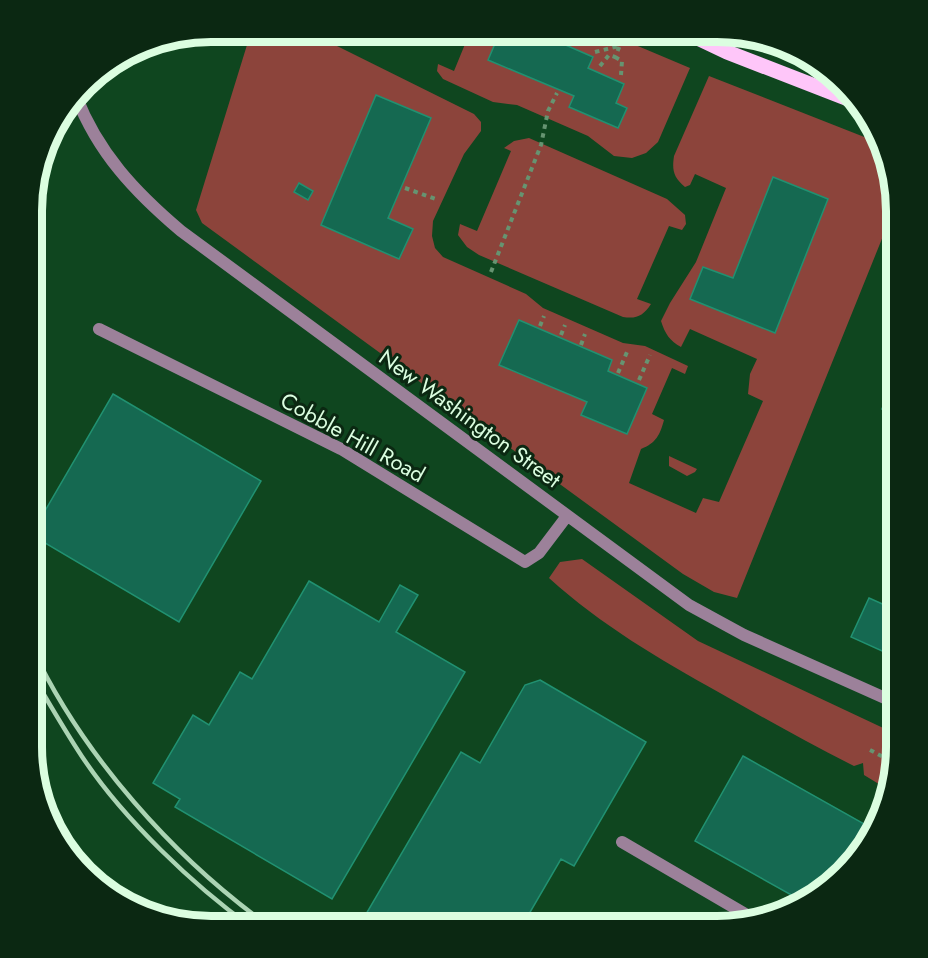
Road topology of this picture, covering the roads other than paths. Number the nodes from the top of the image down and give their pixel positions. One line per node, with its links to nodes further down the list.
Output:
1 (707, 42): 2 (main road)
2 (840, 96)
3 (80, 105): 5 (street, New Washington Street)
4 (99, 329): 5 (street, Cobble Hill Road)
5 (567, 516): 6 (street, New Washington Street)
6 (886, 698)
7 (622, 842): 8 (street)
8 (745, 914)

